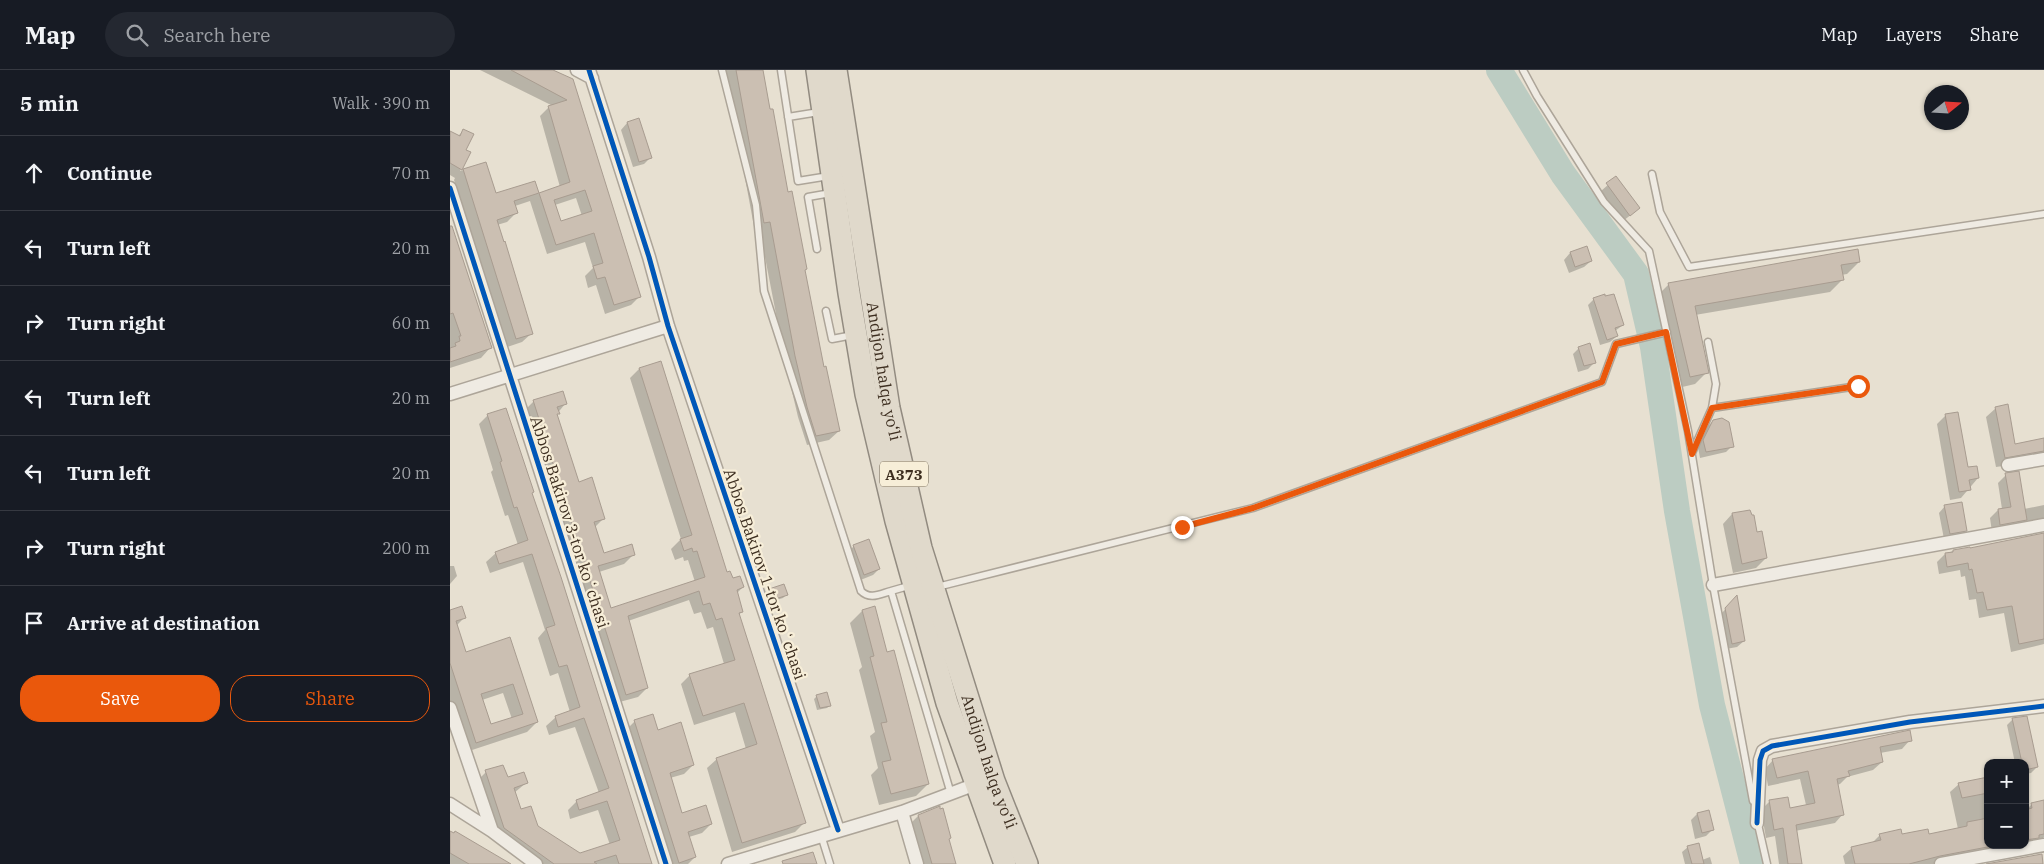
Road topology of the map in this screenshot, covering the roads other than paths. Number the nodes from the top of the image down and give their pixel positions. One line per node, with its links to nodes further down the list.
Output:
1 (577, 70): 7 (street)
2 (722, 70): 30 (lane)
3 (781, 70): 9 (lane)
4 (817, 70): 8 (highway, Andijon halqa yo‘li / A373)
5 (1523, 70): 17 (lane)
6 (840, 73): 29 (highway, Andijon halqa yo‘li / A373)
7 (591, 74): 16 (street, Abbos Bakirov 1-tor koʻchasi)
8 (823, 112): 9 (lane); 11 (highway, Andijon halqa yo‘li / A373)
9 (788, 117): 11 (lane)
10 (1652, 174): 13 (lane)
11 (834, 184): 14 (lane); 18 (highway, Andijon halqa yo‘li / A373)
12 (450, 188): 20 (street, Abbos Bakirov 3-tor koʻchasi)
13 (2044, 214)
14 (817, 249)
15 (826, 311): 18 (lane)
16 (668, 326): 20 (street); 38 (street, Abbos Bakirov 1-tor koʻchasi)
17 (1664, 332): 24 (lane); 29 (lane)
18 (856, 334): 29 (highway, Andijon halqa yo‘li / A373)
19 (1708, 342): 23 (lane)
20 (510, 376): 22 (street); 43 (street, Abbos Bakirov 3-tor koʻchasi)
21 (1858, 386): 23 (lane)
22 (450, 394)
23 (1712, 408): 24 (lane)
24 (1692, 454): 28 (lane)
25 (2044, 459): 26 (street)
26 (2008, 465)
27 (2044, 525): 28 (street)
28 (1713, 585): 37 (lane)
29 (923, 586): 30 (lane); 33 (highway, Andijon halqa yo‘li / A373); 48 (highway, Andijon halqa yo‘li / A373)
30 (891, 591): 34 (lane)
31 (2044, 706): 37 (street)
32 (450, 708): 39 (street)
33 (976, 784): 34 (street); 47 (highway, Andijon halqa yo‘li / A373)
34 (951, 794): 36 (street)
35 (450, 804): 39 (street)
36 (902, 812): 38 (street); 46 (street)
37 (1758, 823): 49 (lane)
38 (838, 830): 40 (street)
39 (492, 831): 42 (street)
40 (821, 835): 44 (street); 45 (lane)
41 (2044, 845): 50 (street)
42 (536, 864)
43 (666, 864)
44 (728, 864)
45 (830, 864)
46 (918, 864)
47 (1005, 864)
48 (1027, 864)
49 (1767, 864)
50 (1941, 864)

